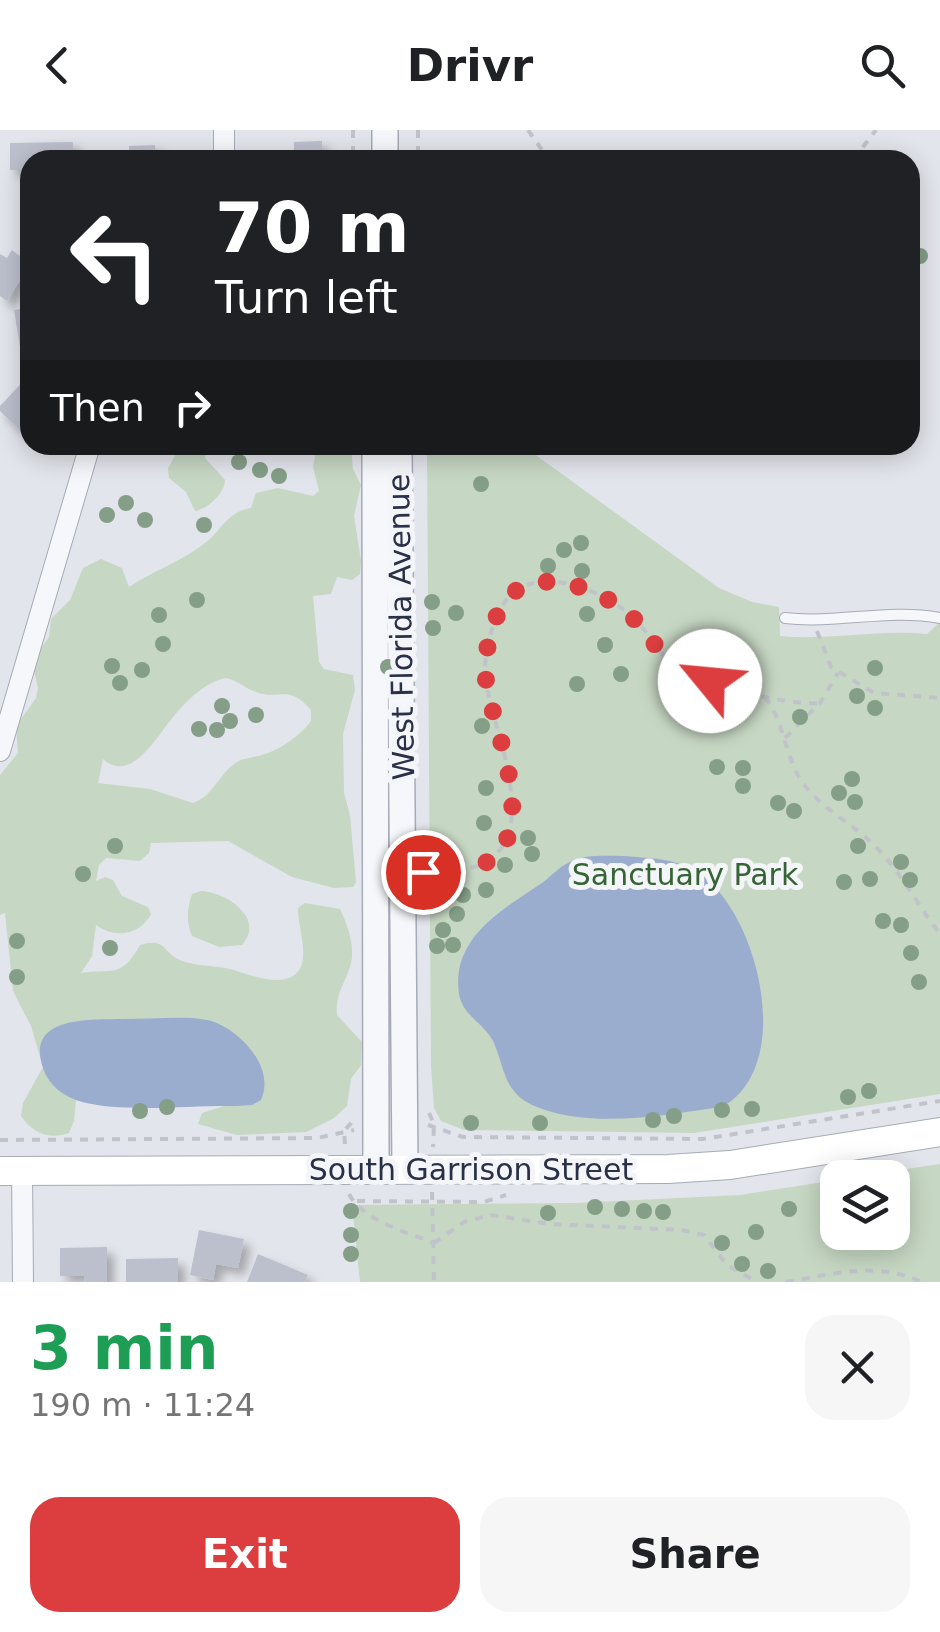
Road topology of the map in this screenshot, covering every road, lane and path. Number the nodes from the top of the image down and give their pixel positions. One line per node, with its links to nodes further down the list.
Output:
1 (876, 130): 2 (path)
2 (861, 150)
3 (87, 455): 14 (street)
4 (375, 455): 22 (street, West Florida Avenue)
5 (398, 455): 23 (street, West Florida Avenue)
6 (785, 618): 8 (lane)
7 (940, 618): 8 (lane)
8 (816, 620): 9 (path)
9 (838, 673): 11 (path); 12 (path)
10 (765, 697): 12 (path); 13 (path); 15 (path)
11 (940, 698)
12 (820, 703): 13 (path)
13 (785, 738): 16 (path)
14 (0, 751)
15 (423, 872)
16 (940, 934)
17 (940, 1101): 18 (path)
18 (434, 1124)
19 (344, 1130): 21 (path)
20 (940, 1132): 23 (main road, South Garrison Street)
21 (0, 1140)
22 (376, 1169): 23 (main road, South Garrison Street); 24 (main road, South Garrison Street)
23 (406, 1169)
24 (11, 1171): 29 (street)
25 (432, 1190): 27 (path)
26 (512, 1193): 27 (path)
27 (432, 1202): 28 (path); 28 (path)
28 (434, 1243): 30 (path); 31 (path)
29 (23, 1282)
30 (434, 1282)
31 (756, 1282)
32 (786, 1282): 33 (path)
33 (922, 1282)

